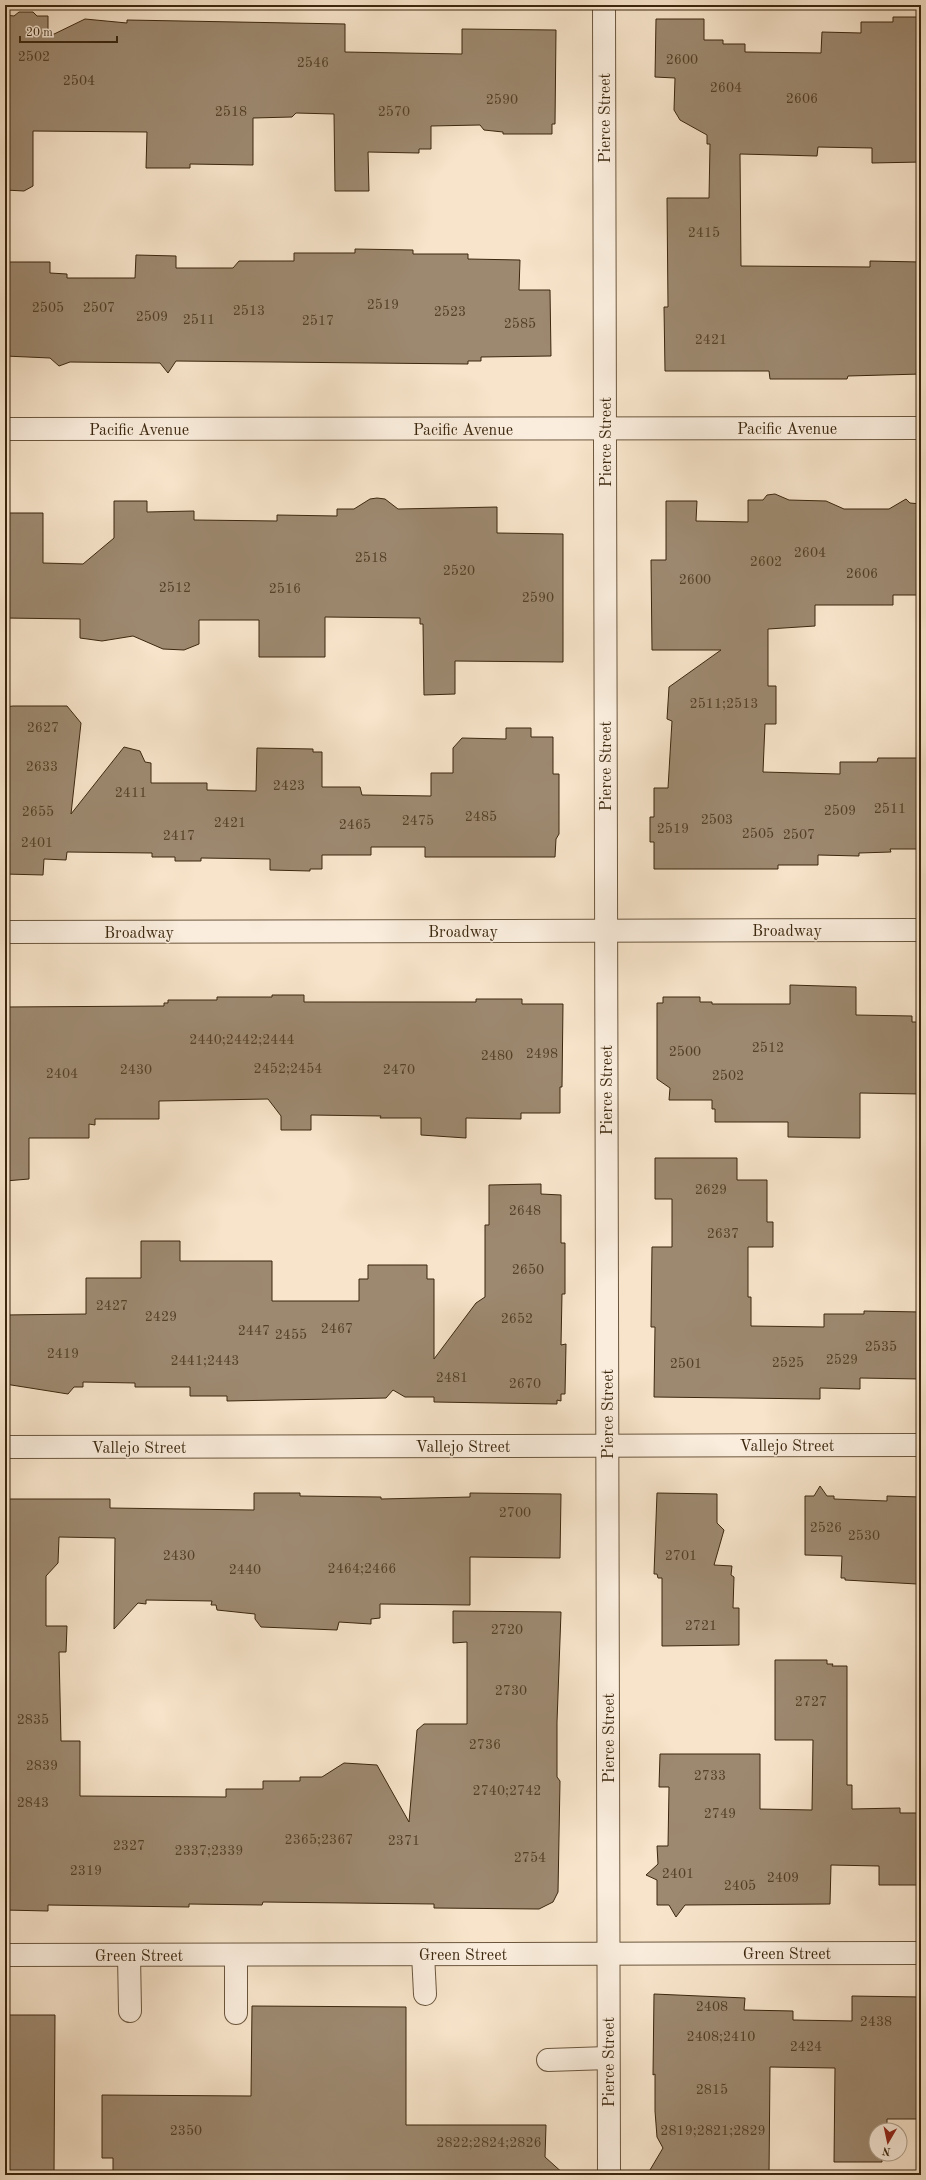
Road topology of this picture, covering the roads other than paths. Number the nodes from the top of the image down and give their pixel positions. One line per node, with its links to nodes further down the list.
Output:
1 (604, 5): 2 (street, Pierce Street)
2 (605, 428): 3 (street, Pacific Avenue); 4 (street, Pacific Avenue); 6 (street, Pierce Street)
3 (921, 428)
4 (5, 429)
5 (921, 930): 6 (street, Broadway)
6 (606, 931): 7 (street, Broadway); 9 (street, Pierce Street)
7 (5, 932)
8 (921, 1445): 9 (street, Vallejo Street)
9 (607, 1446): 10 (street, Vallejo Street); 11 (street, Pierce Street)
10 (5, 1447)
11 (608, 1953): 12 (street, Green Street); 13 (street, Green Street); 20 (street, Pierce Street)
12 (921, 1953)
13 (423, 1954): 16 (street, Green Street); 17 (street)
14 (5, 1955): 15 (street, Green Street)
15 (129, 1955): 16 (street, Green Street); 18 (street)
16 (236, 1955): 19 (street)
17 (425, 1994)
18 (130, 2011)
19 (236, 2013)
20 (608, 2058): 21 (street); 22 (street, Pierce Street)
21 (548, 2060)
22 (609, 2175)

